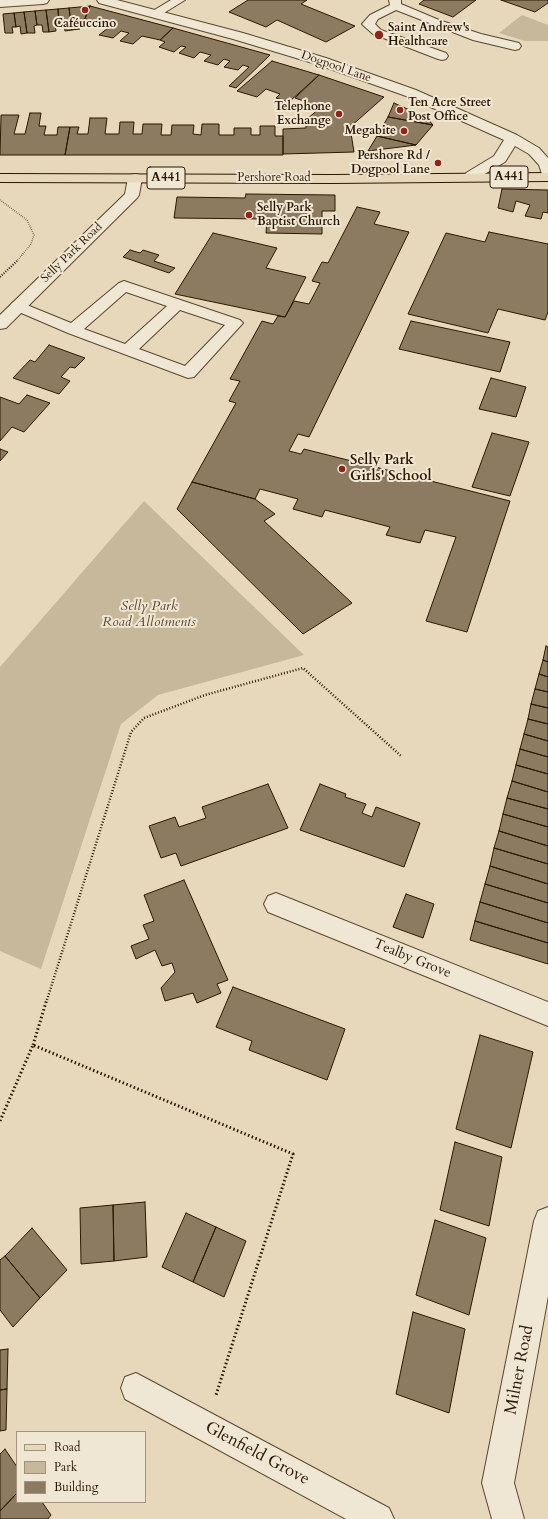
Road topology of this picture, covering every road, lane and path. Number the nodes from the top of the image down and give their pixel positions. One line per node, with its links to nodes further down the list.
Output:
1 (43, 0): 4 (street)
2 (103, 0): 6 (street, Dogpool Lane)
3 (180, 0): 6 (lane)
4 (0, 3)
5 (395, 3): 7 (lane); 8 (lane)
6 (155, 14): 9 (street, Dogpool Lane)
7 (515, 46)
8 (442, 56)
9 (512, 138): 10 (street); 11 (street, Dogpool Lane)
10 (471, 176): 11 (main road, Pershore Road / A441); 13 (main road, Pershore Road / A441)
11 (548, 176)
12 (0, 178): 13 (main road, Pershore Road / A441)
13 (135, 178): 17 (street, Selly Park Road)
14 (0, 200): 15 (path)
15 (0, 277)
16 (178, 304): 19 (lane); 20 (lane); 20 (lane)
17 (17, 306): 18 (street, Selly Park Road); 19 (lane)
18 (0, 324)
19 (73, 330): 20 (lane)
20 (127, 351)
21 (402, 756): 24 (path)
22 (276, 904): 23 (street, Tealby Grove)
23 (548, 1014)
24 (33, 1045): 25 (path); 28 (path)
25 (0, 1121)
26 (548, 1221): 30 (street, Milner Road)
27 (136, 1388): 28 (street, Glenfield Grove)
28 (206, 1426): 29 (street, Glenfield Grove)
29 (378, 1519)
30 (508, 1519)

